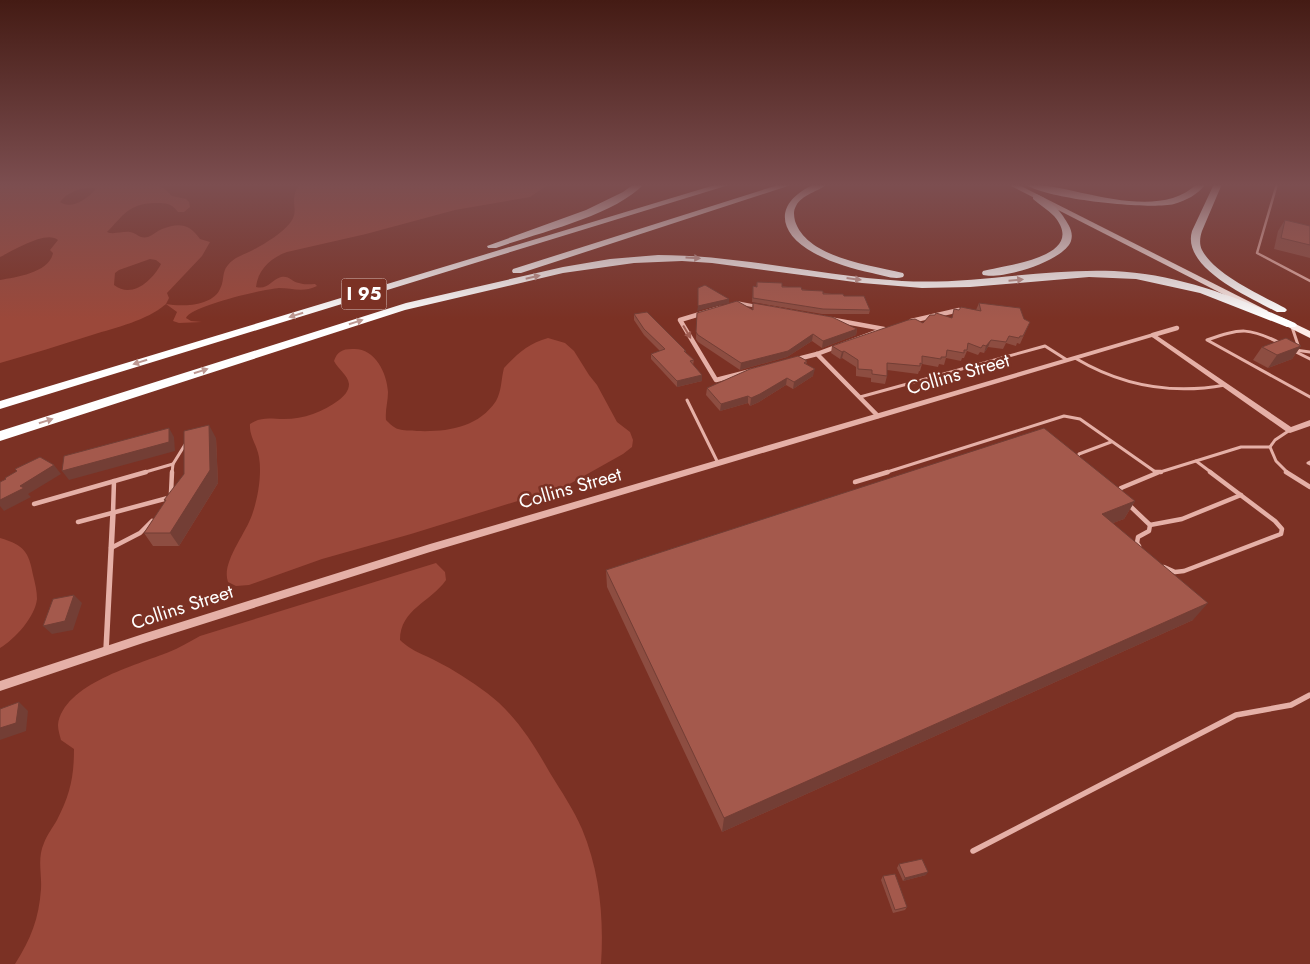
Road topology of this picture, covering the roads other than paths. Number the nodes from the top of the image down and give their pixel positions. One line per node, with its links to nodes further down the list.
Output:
1 (538, 229): 11 (highway)
2 (579, 229): 11 (highway, I 95)
3 (649, 229): 12 (highway, I 95)
4 (795, 229): 5 (highway)
5 (1065, 229)
6 (1100, 229): 16 (main road)
7 (1116, 229): 14 (main road)
8 (1199, 229): 14 (highway)
9 (1264, 229): 10 (lane)
10 (1310, 281)
11 (328, 305): 33 (highway, I 95, one-way to 33)
12 (400, 308): 16 (highway, one-way to 16); 37 (highway, I 95, one-way to 12)
13 (963, 309): 15 (street)
14 (1281, 310): 17 (main road)
15 (909, 322)
16 (1291, 325): 22 (main road); 24 (lane)
17 (1310, 325)
18 (893, 326): 20 (street)
19 (1178, 328): 21 (street, Collins Street)
20 (884, 329): 26 (street); 26 (street, one-way to 26)
21 (1153, 335): 27 (street, Collins Street); 29 (street)
22 (1310, 335)
23 (1285, 346): 30 (lane)
24 (1293, 350): 25 (lane); 28 (lane)
25 (1310, 352)
26 (817, 354): 31 (street)
27 (1071, 359): 29 (lane); 31 (lane); 34 (street, Collins Street)
28 (1310, 359)
29 (1225, 384): 36 (street)
30 (1309, 395)
31 (860, 397): 34 (street)
32 (687, 400): 42 (lane)
33 (0, 405)
34 (878, 416): 42 (street, Collins Street)
35 (1310, 423): 36 (street)
36 (1290, 430): 40 (lane)
37 (0, 436)
38 (187, 440): 44 (lane)
39 (1111, 442): 43 (lane); 45 (lane); 47 (lane)
40 (1270, 447): 41 (lane); 49 (lane)
41 (1196, 461): 45 (lane); 51 (lane)
42 (718, 463): 64 (street, Collins Street)
43 (1078, 463)
44 (173, 464): 46 (lane); 52 (lane)
45 (1157, 473): 50 (lane)
46 (114, 481): 55 (lane); 57 (lane)
47 (855, 482)
48 (1110, 487): 50 (lane)
49 (1310, 487)
50 (1118, 493): 53 (lane)
51 (1241, 495): 60 (lane); 63 (lane)
52 (169, 498): 56 (lane); 57 (lane)
53 (1122, 498)
54 (1126, 502): 60 (lane)
55 (34, 504)
56 (164, 504)
57 (113, 513): 59 (lane); 61 (street)
58 (155, 517): 61 (lane)
59 (78, 522)
60 (1150, 525): 62 (lane)
61 (111, 548): 64 (street)
62 (1144, 551)
63 (1161, 565)
64 (106, 650): 65 (street, Collins Street)
65 (0, 686)
66 (1310, 695): 67 (lane)
67 (973, 851)

